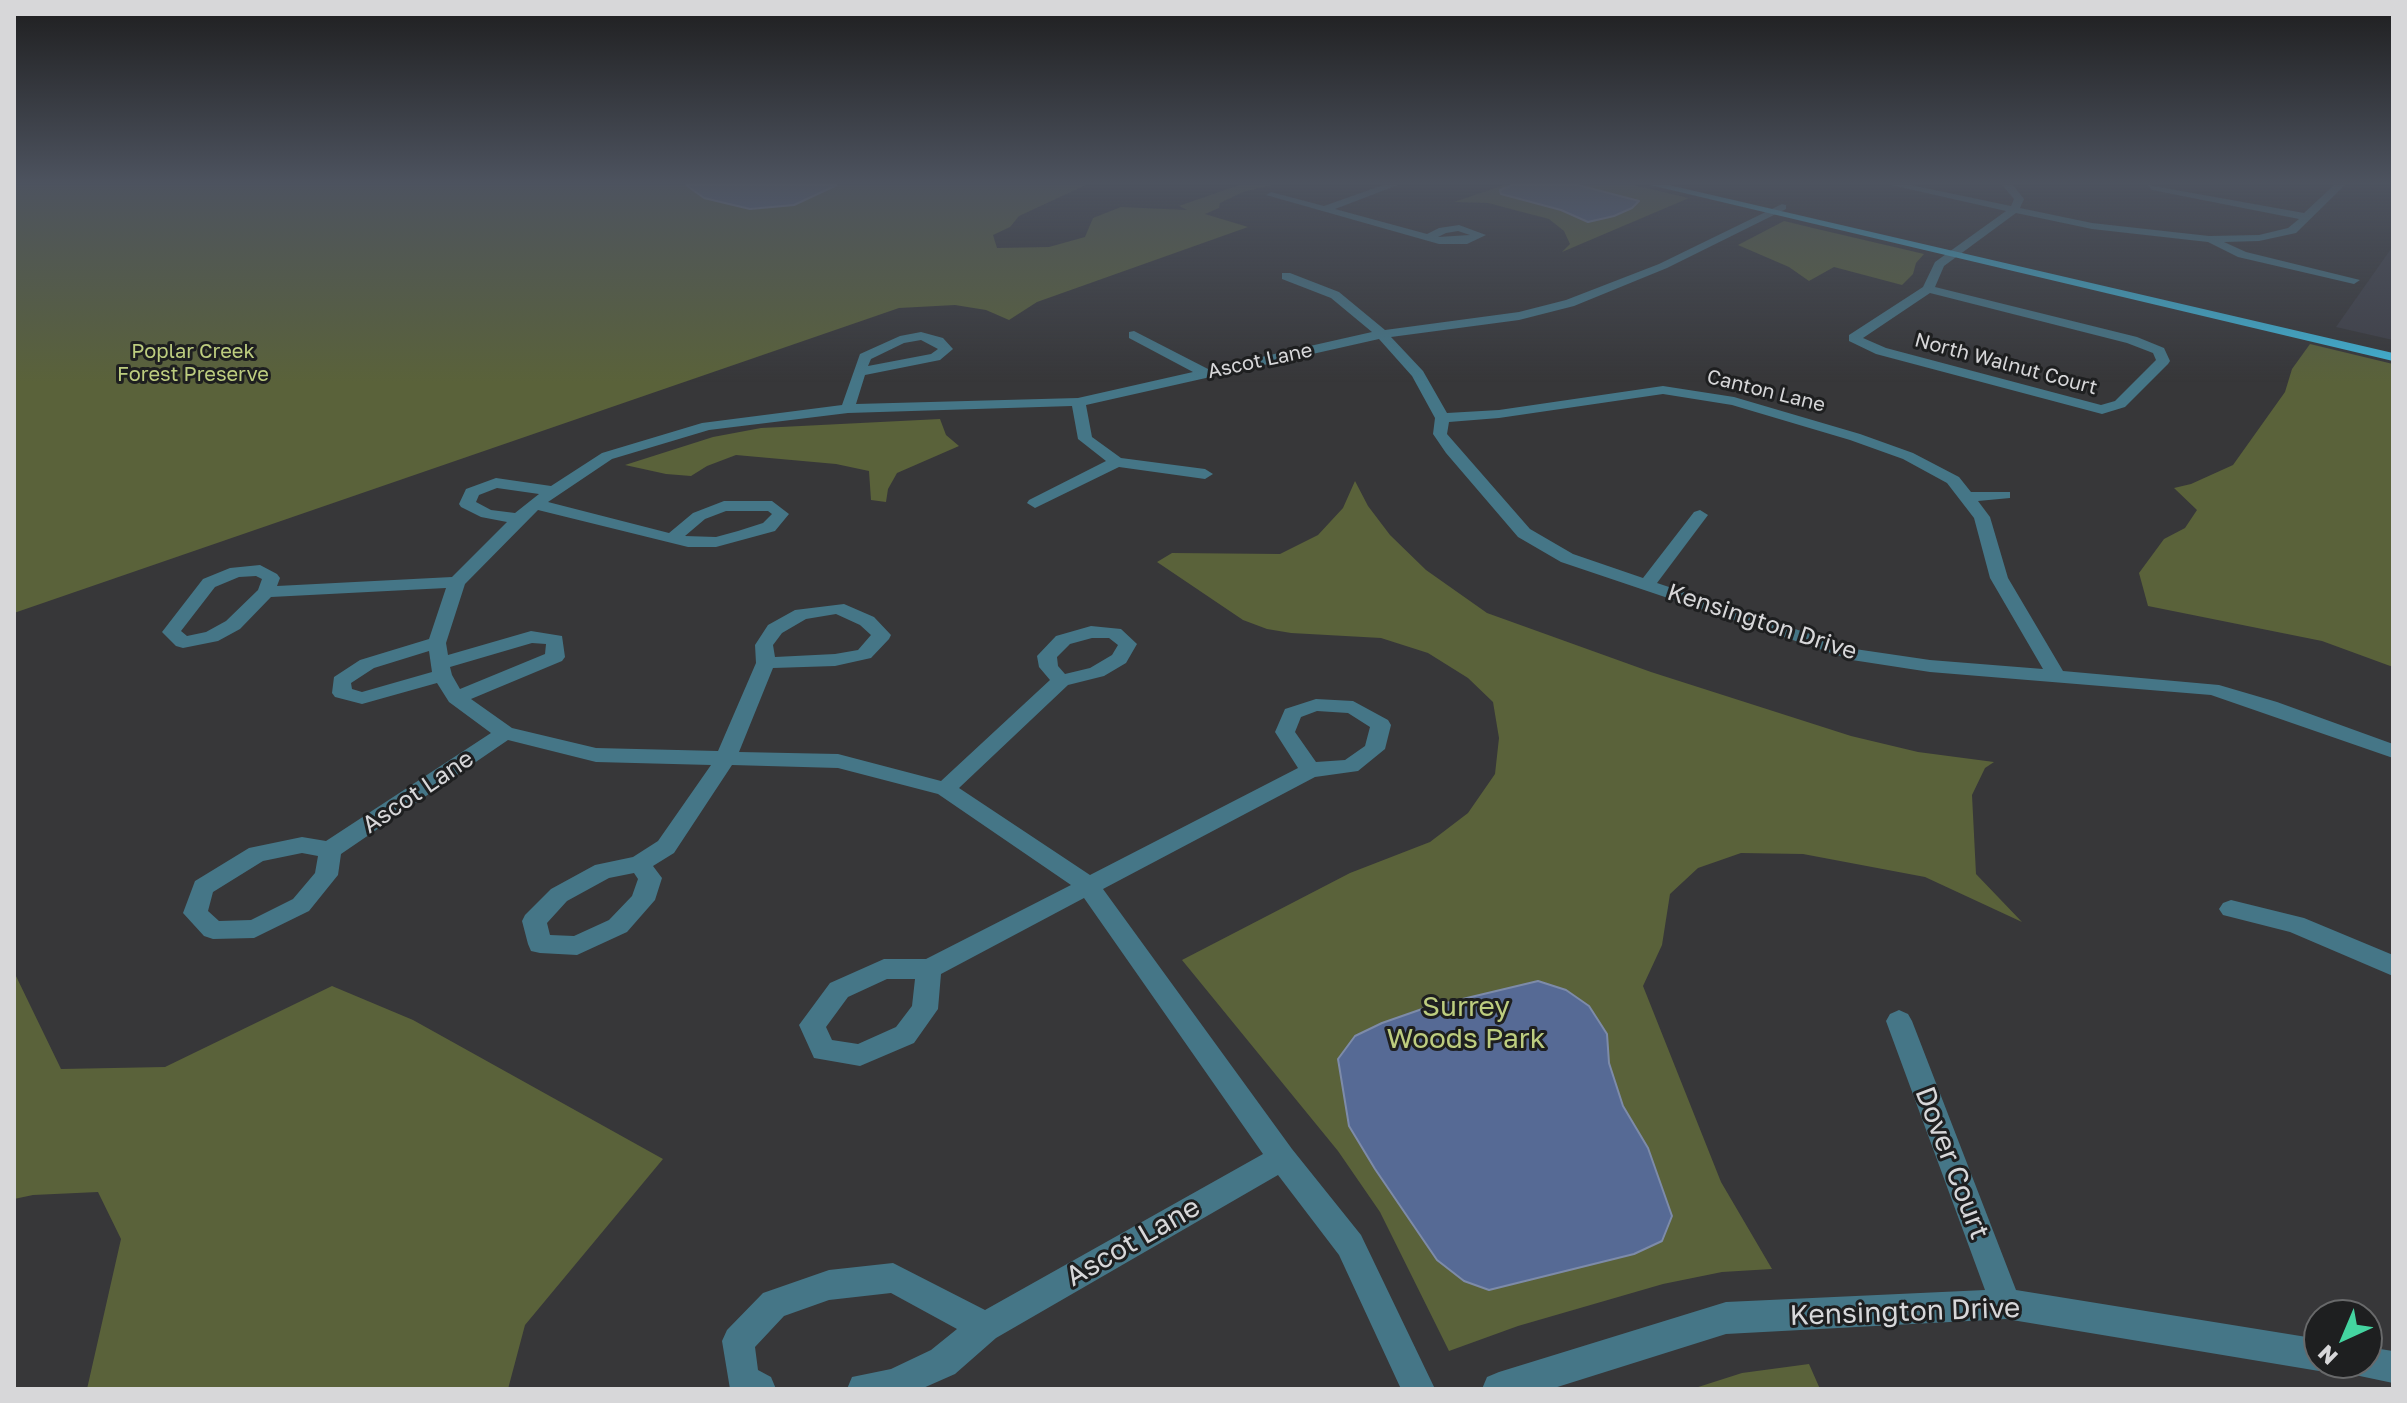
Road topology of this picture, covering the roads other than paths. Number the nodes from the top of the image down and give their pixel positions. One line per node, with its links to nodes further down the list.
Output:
1 (1695, 250): 4 (street, Ascot Lane)
2 (2233, 250): 7 (street)
3 (1956, 251): 8 (street, North Walnut Court); 11 (main road); 12 (main road)
4 (1663, 266): 5 (street); 9 (street, Ascot Lane)
5 (1685, 272)
6 (1286, 276): 9 (street, Kensington Drive)
7 (2354, 280)
8 (1928, 289): 8 (street, North Walnut Court)
9 (1382, 334): 14 (street, Ascot Lane); 17 (street, Kensington Drive)
10 (1134, 335): 14 (street)
11 (2393, 347)
12 (2393, 357)
13 (859, 372): 13 (street); 16 (street)
14 (1205, 373): 15 (street, Ascot Lane)
15 (1078, 402): 16 (street, Ascot Lane); 18 (street)
16 (848, 409): 20 (street, Ascot Lane)
17 (1442, 418): 22 (street, Canton Lane); 29 (street, Kensington Drive)
18 (1117, 462): 19 (street); 23 (street)
19 (1205, 474)
20 (553, 491): 24 (street, Ascot Lane); 26 (street)
21 (2004, 495): 22 (street)
22 (1966, 497): 34 (street, Canton Lane)
23 (1035, 503)
24 (534, 504): 26 (street, Ascot Lane); 27 (street)
25 (1700, 515): 29 (street)
26 (519, 519): 28 (street, Ascot Lane)
27 (672, 539): 27 (street)
28 (457, 582): 30 (street); 31 (street, Ascot Lane)
29 (1647, 584): 34 (street, Kensington Drive)
30 (266, 592): 30 (street)
31 (437, 643): 33 (street, Ascot Lane); 33 (street)
32 (766, 663): 32 (street); 39 (street)
33 (441, 670): 36 (street, Ascot Lane); 36 (street)
34 (2057, 677): 38 (street, Kensington Drive)
35 (1061, 681): 41 (street)
36 (456, 698): 37 (street, Ascot Lane)
37 (505, 733): 39 (street, Ascot Lane); 42 (street, Ascot Lane)
38 (2393, 751)
39 (726, 758): 41 (street, Ascot Lane); 43 (street)
40 (1310, 770): 44 (street)
41 (945, 789): 44 (street, Ascot Lane)
42 (330, 850): 42 (street)
43 (639, 864): 43 (street)
44 (1087, 884): 47 (street); 49 (street, Ascot Lane)
45 (2231, 909): 46 (street)
46 (2393, 966)
47 (929, 969): 47 (street)
48 (1899, 1021): 50 (street, Dover Court)
49 (1282, 1158): 51 (street, Ascot Lane); 55 (street, Ascot Lane)
50 (2006, 1304): 52 (street, Kensington Drive); 56 (street, Kensington Drive)
51 (985, 1327): 53 (street); 54 (street, Ascot Lane)
52 (2303, 1352)
53 (759, 1389)
54 (864, 1389)
55 (1418, 1389)
56 (1499, 1389)

